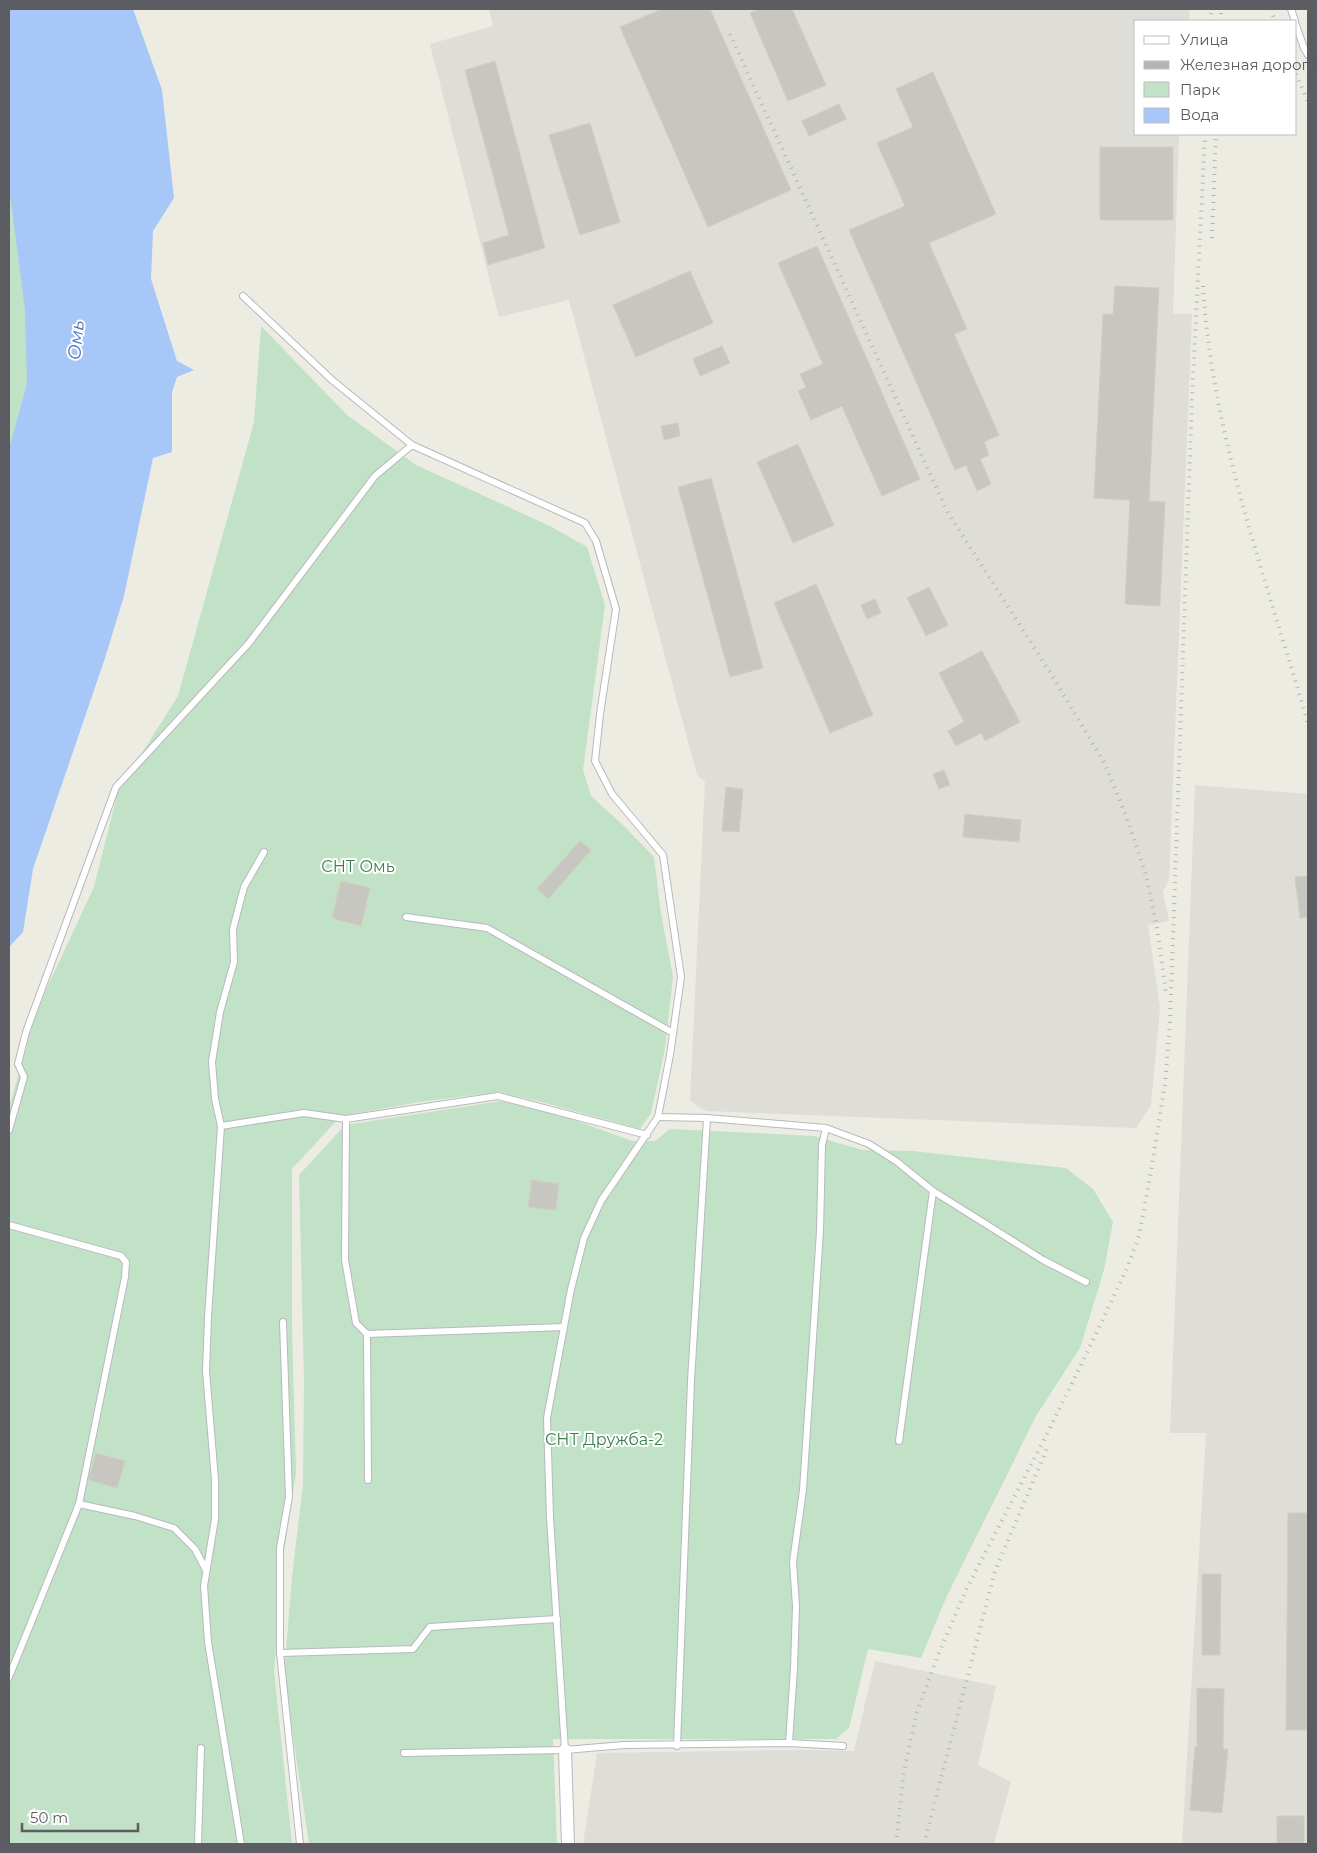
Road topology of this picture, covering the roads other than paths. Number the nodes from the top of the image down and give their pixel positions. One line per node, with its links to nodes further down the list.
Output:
1 (1297, 29): 2 (lane)
2 (1308, 54)
3 (242, 296): 4 (lane)
4 (412, 445): 7 (lane); 13 (lane)
5 (264, 852): 11 (lane)
6 (406, 917): 7 (lane)
7 (673, 1033): 8 (lane)
8 (658, 1117): 9 (lane); 14 (lane)
9 (706, 1118): 12 (lane); 29 (lane)
10 (346, 1119): 11 (lane); 14 (lane); 20 (lane)
11 (221, 1126): 24 (lane)
12 (826, 1128): 15 (lane); 28 (lane)
13 (9, 1130)
14 (647, 1135): 19 (lane)
15 (933, 1191): 17 (lane); 21 (lane)
16 (9, 1225): 23 (lane)
17 (1086, 1282)
18 (283, 1322): 26 (lane)
19 (564, 1328): 20 (lane); 25 (lane)
20 (367, 1334): 22 (lane)
21 (899, 1441)
22 (368, 1480)
23 (79, 1504): 24 (lane); 27 (lane)
24 (206, 1571): 35 (lane)
25 (557, 1619): 26 (lane); 32 (lane)
26 (280, 1653): 36 (lane)
27 (9, 1677)
28 (789, 1743): 29 (lane); 30 (lane)
29 (677, 1746): 32 (lane)
30 (843, 1746)
31 (201, 1748): 34 (lane)
32 (565, 1750): 33 (lane); 37 (street)
33 (404, 1753)
34 (198, 1844)
35 (241, 1844)
36 (300, 1844)
37 (568, 1844)

